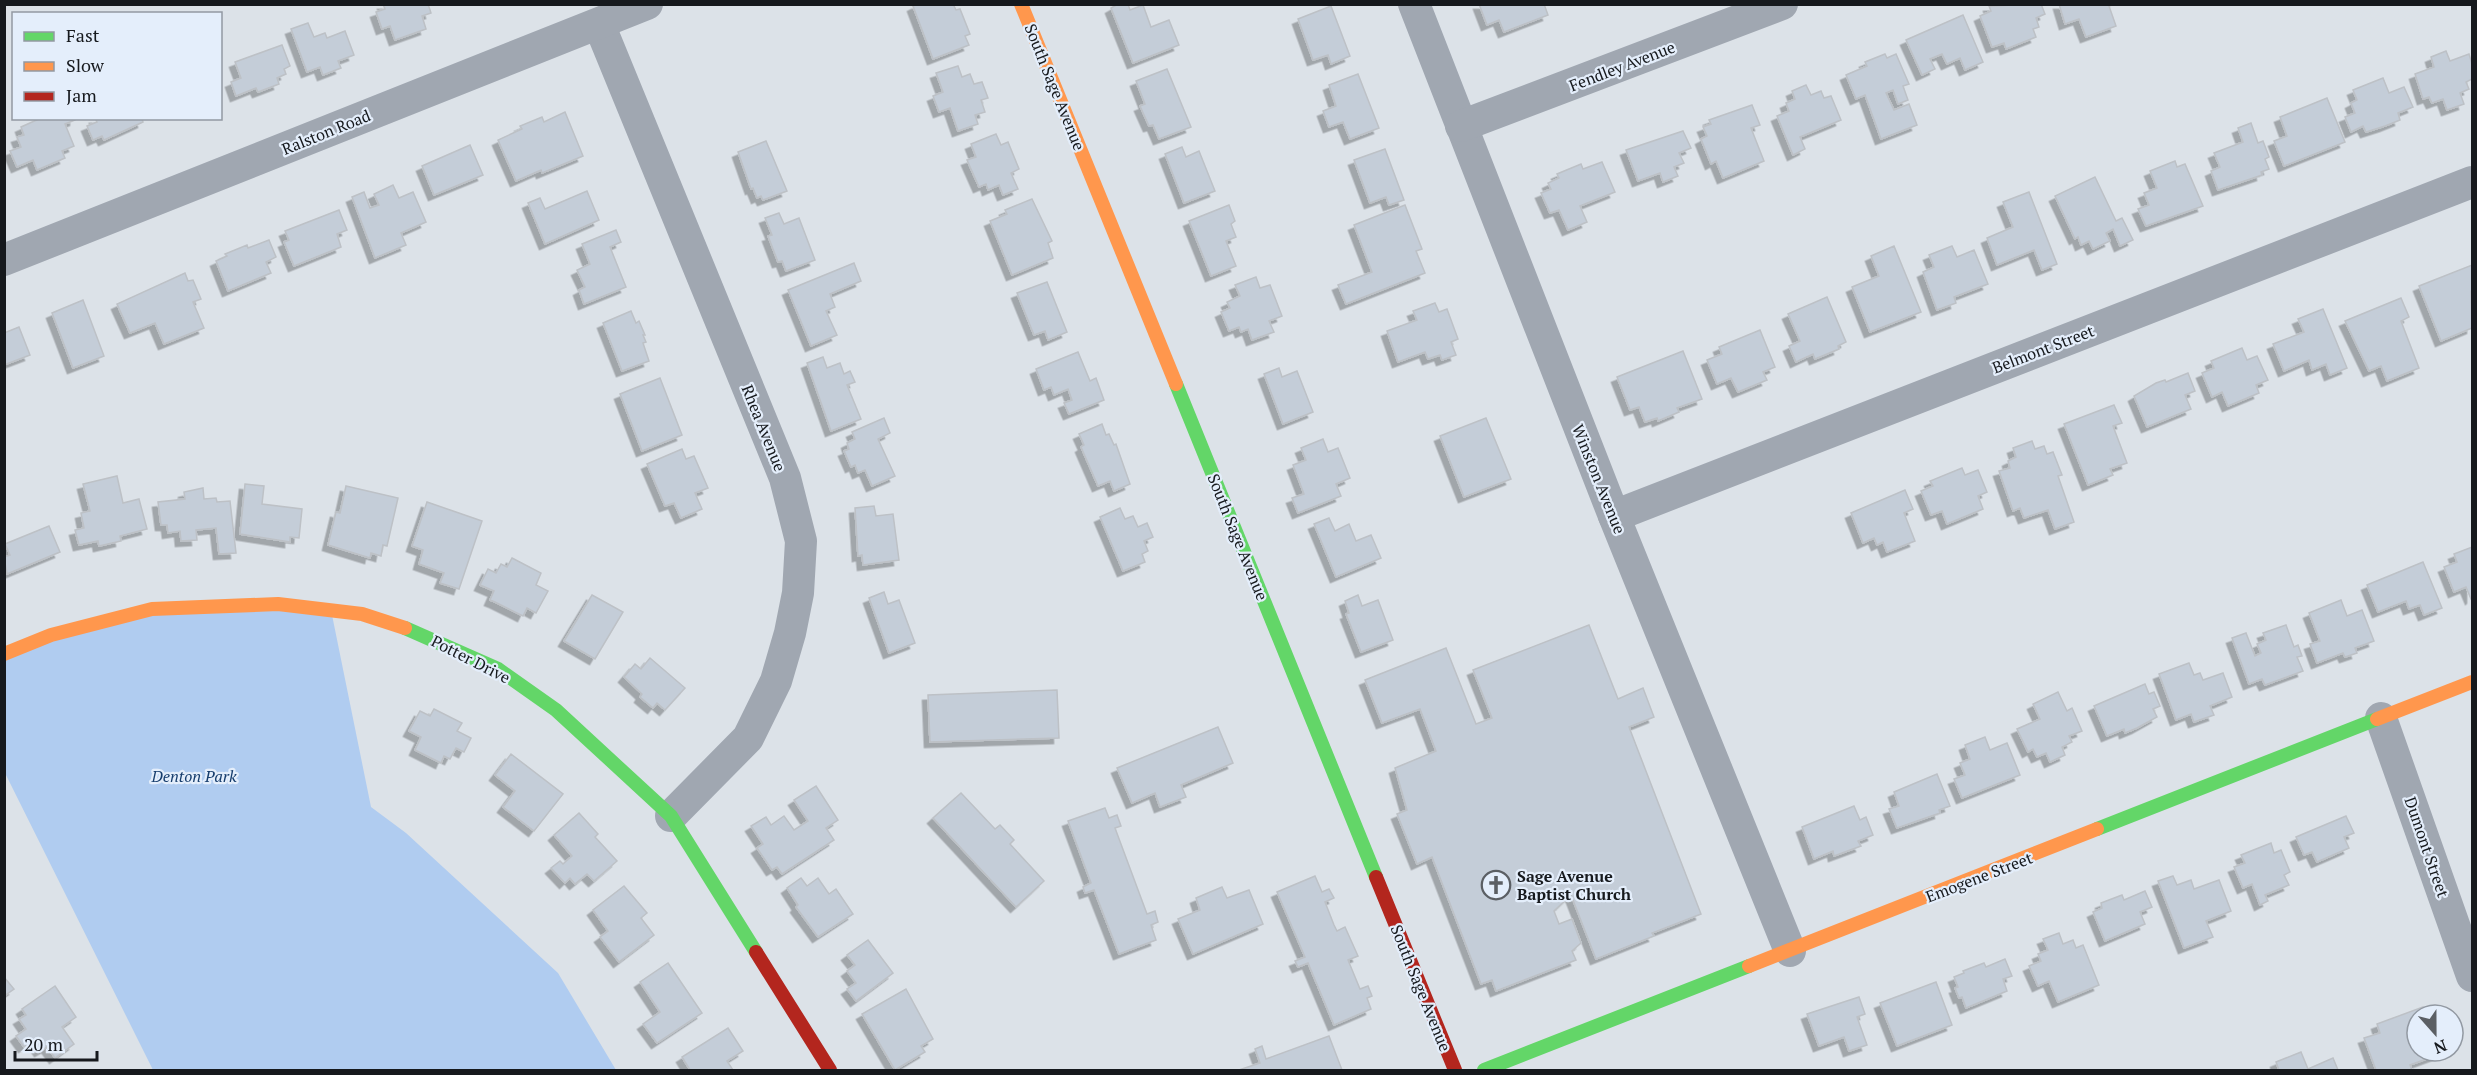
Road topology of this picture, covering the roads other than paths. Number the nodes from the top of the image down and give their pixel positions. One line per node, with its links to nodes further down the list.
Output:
1 (647, 4): 5 (street, Ralston Road)
2 (1021, 4): 17 (street, South Sage Avenue)
3 (1414, 4): 6 (street, Winston Avenue)
4 (1782, 4): 6 (street, Fendley Avenue)
5 (599, 24): 8 (street, Ralston Road); 13 (street, Rhea Avenue)
6 (1461, 126): 9 (street, Winston Avenue)
7 (2472, 182): 9 (street, Belmont Street)
8 (4, 260)
9 (1614, 516): 14 (street, Winston Avenue)
10 (4, 654): 13 (street, Potter Drive)
11 (2472, 682): 12 (street, Emogene Street)
12 (2381, 718): 14 (street, Emogene Street); 15 (street, Dumont Street)
13 (671, 816): 16 (street, Potter Drive)
14 (1790, 951): 18 (street, Emogene Street)
15 (2472, 976)
16 (830, 1071)
17 (1455, 1071)
18 (1484, 1071)

